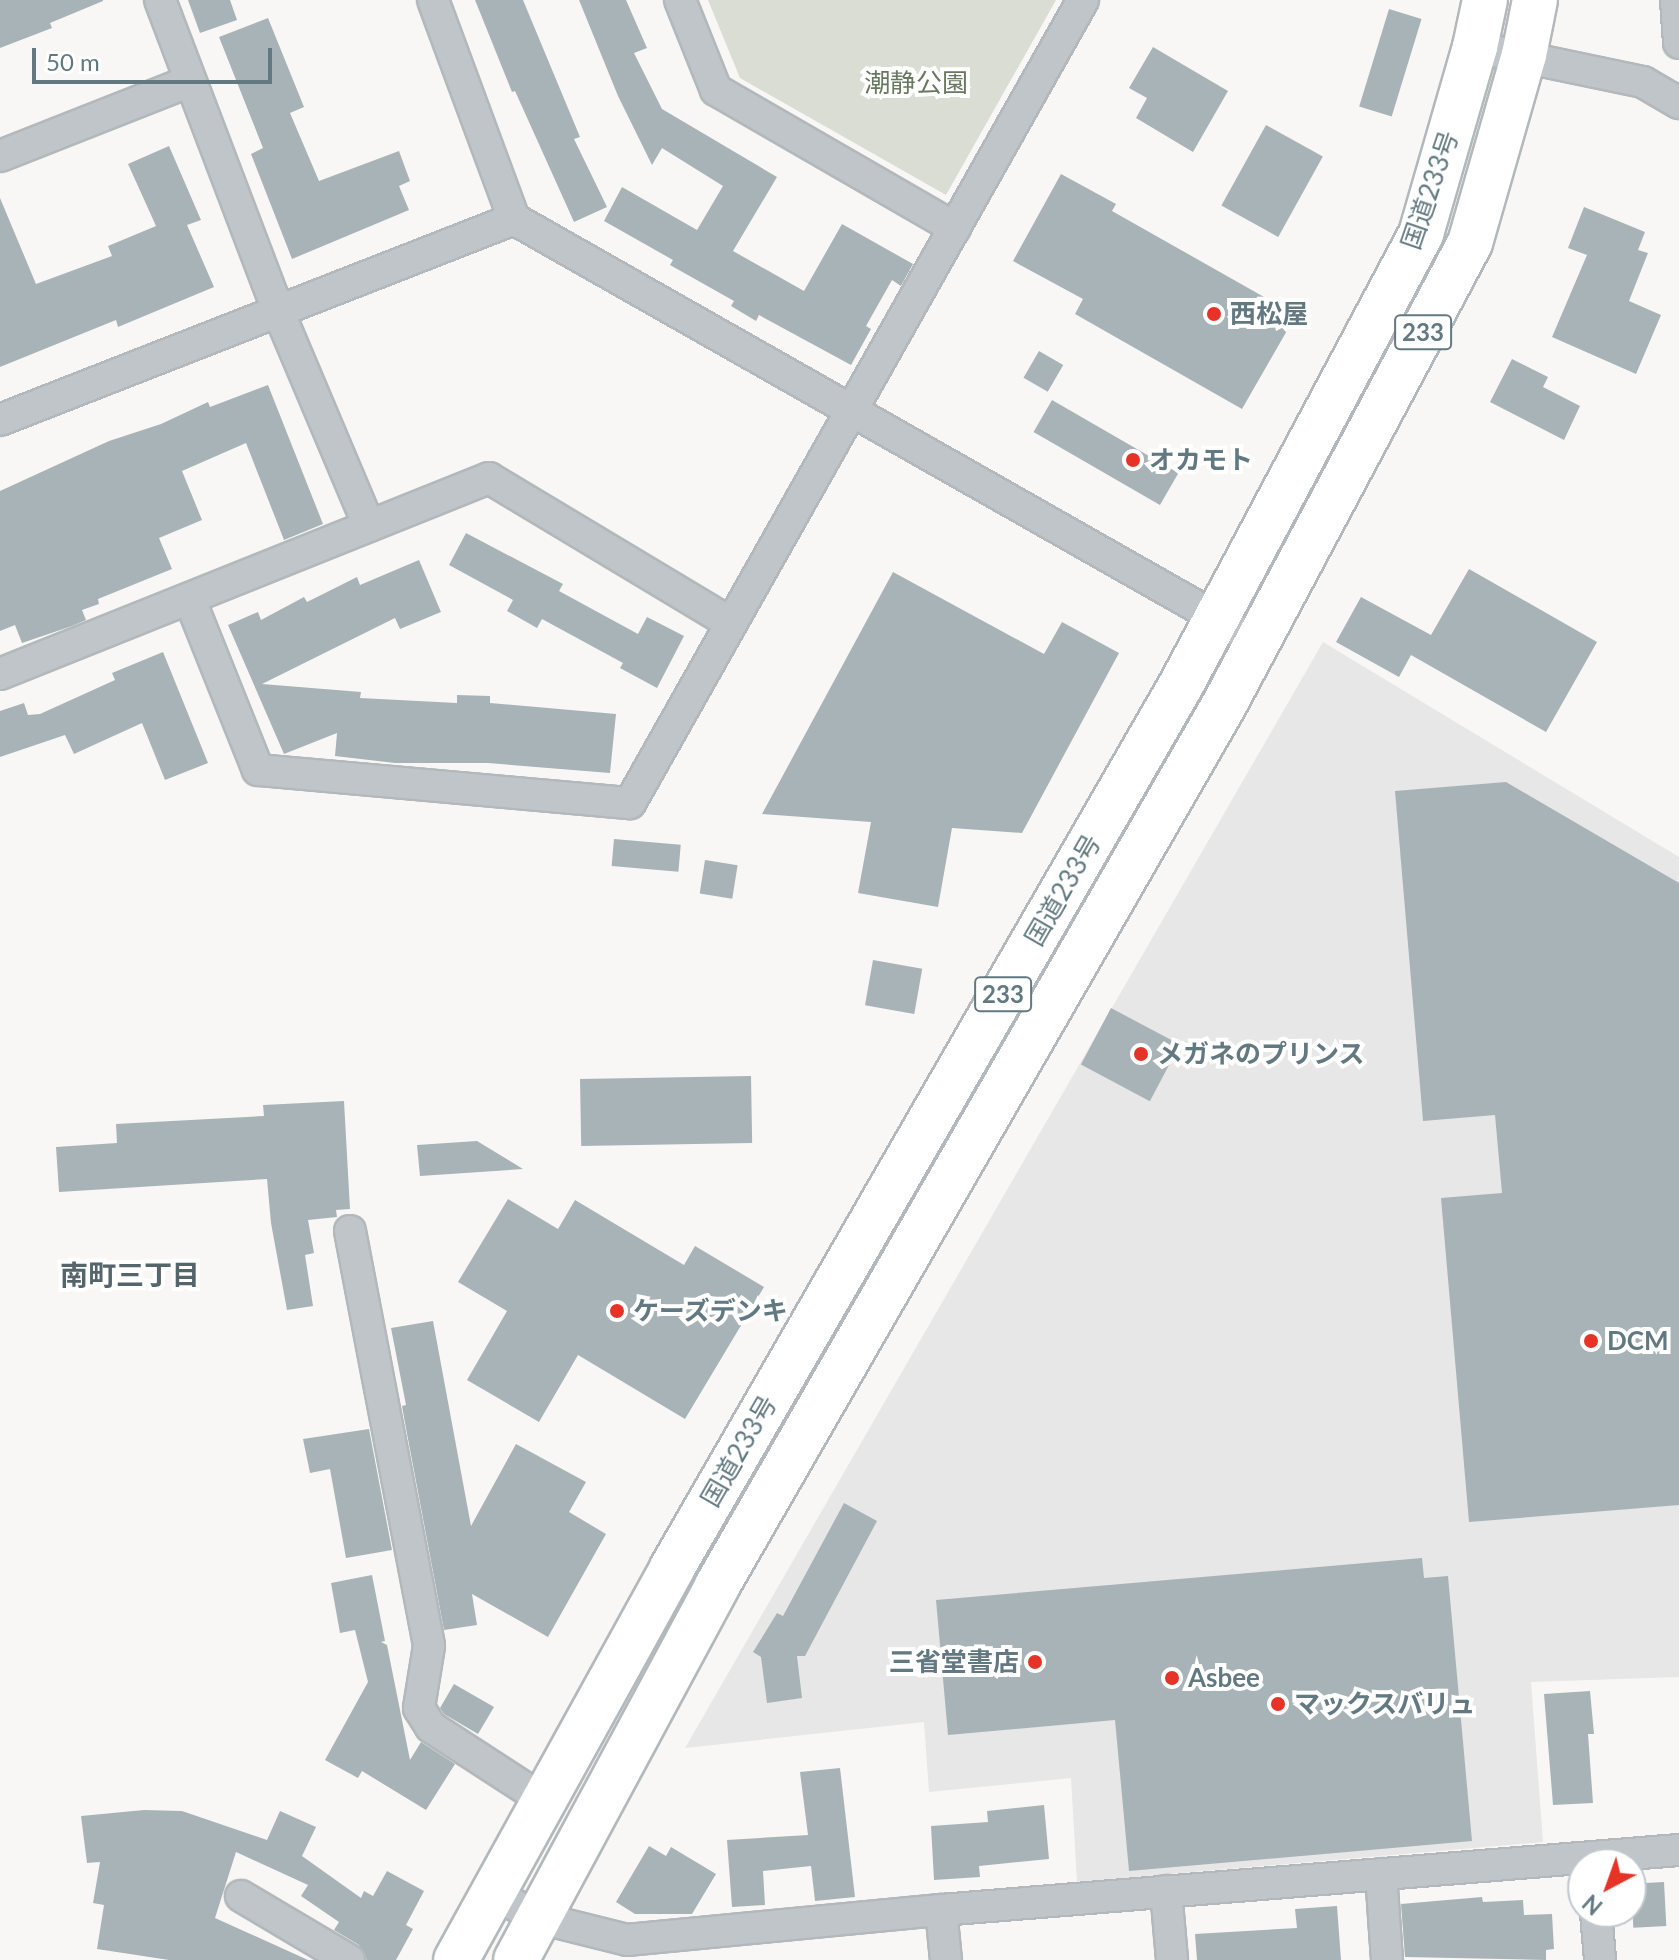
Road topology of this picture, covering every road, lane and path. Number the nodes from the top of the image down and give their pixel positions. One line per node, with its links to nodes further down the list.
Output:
1 (160, 0): 11 (street)
2 (433, 0): 14 (street)
3 (680, 0): 15 (street)
4 (1083, 0): 15 (street)
5 (1485, 0): 9 (highway, 国道233号 / 233)
6 (1535, 0): 10 (highway, 国道233号 / 233)
7 (1676, 0): 8 (street)
8 (1679, 43)
9 (1475, 47): 10 (street); 21 (highway, 国道233号 / 233)
10 (1524, 55): 12 (street); 23 (highway, 国道233号 / 233)
11 (190, 81): 13 (street); 16 (street)
12 (1679, 103)
13 (0, 156)
14 (514, 219): 16 (street); 17 (street)
15 (955, 228): 17 (street)
16 (279, 313): 18 (street); 19 (street)
17 (853, 412): 21 (street); 22 (street)
18 (0, 420)
19 (369, 526): 20 (street); 22 (street)
20 (190, 600): 22 (street); 24 (street)
21 (1217, 618): 23 (street); 26 (highway, 国道233号 / 233)
22 (729, 622)
23 (1257, 644): 35 (highway, 国道233号 / 233)
24 (0, 674)
25 (350, 1231): 26 (street)
26 (545, 1801): 32 (highway, 国道233号 / 233)
27 (1679, 1850): 28 (street)
28 (1647, 1853)
29 (1567, 1861): 30 (street)
30 (1381, 1874): 31 (street); 42 (street)
31 (1166, 1891): 34 (street); 41 (street)
32 (494, 1894): 35 (street); 38 (highway, 国道233号 / 233)
33 (241, 1896): 37 (street)
34 (941, 1910): 35 (street); 40 (street)
35 (539, 1918): 39 (highway, 国道233号 / 233)
36 (1597, 1928): 43 (street)
37 (349, 1960)
38 (456, 1960)
39 (516, 1960)
40 (946, 1960)
41 (1172, 1960)
42 (1387, 1960)
43 (1600, 1960)

